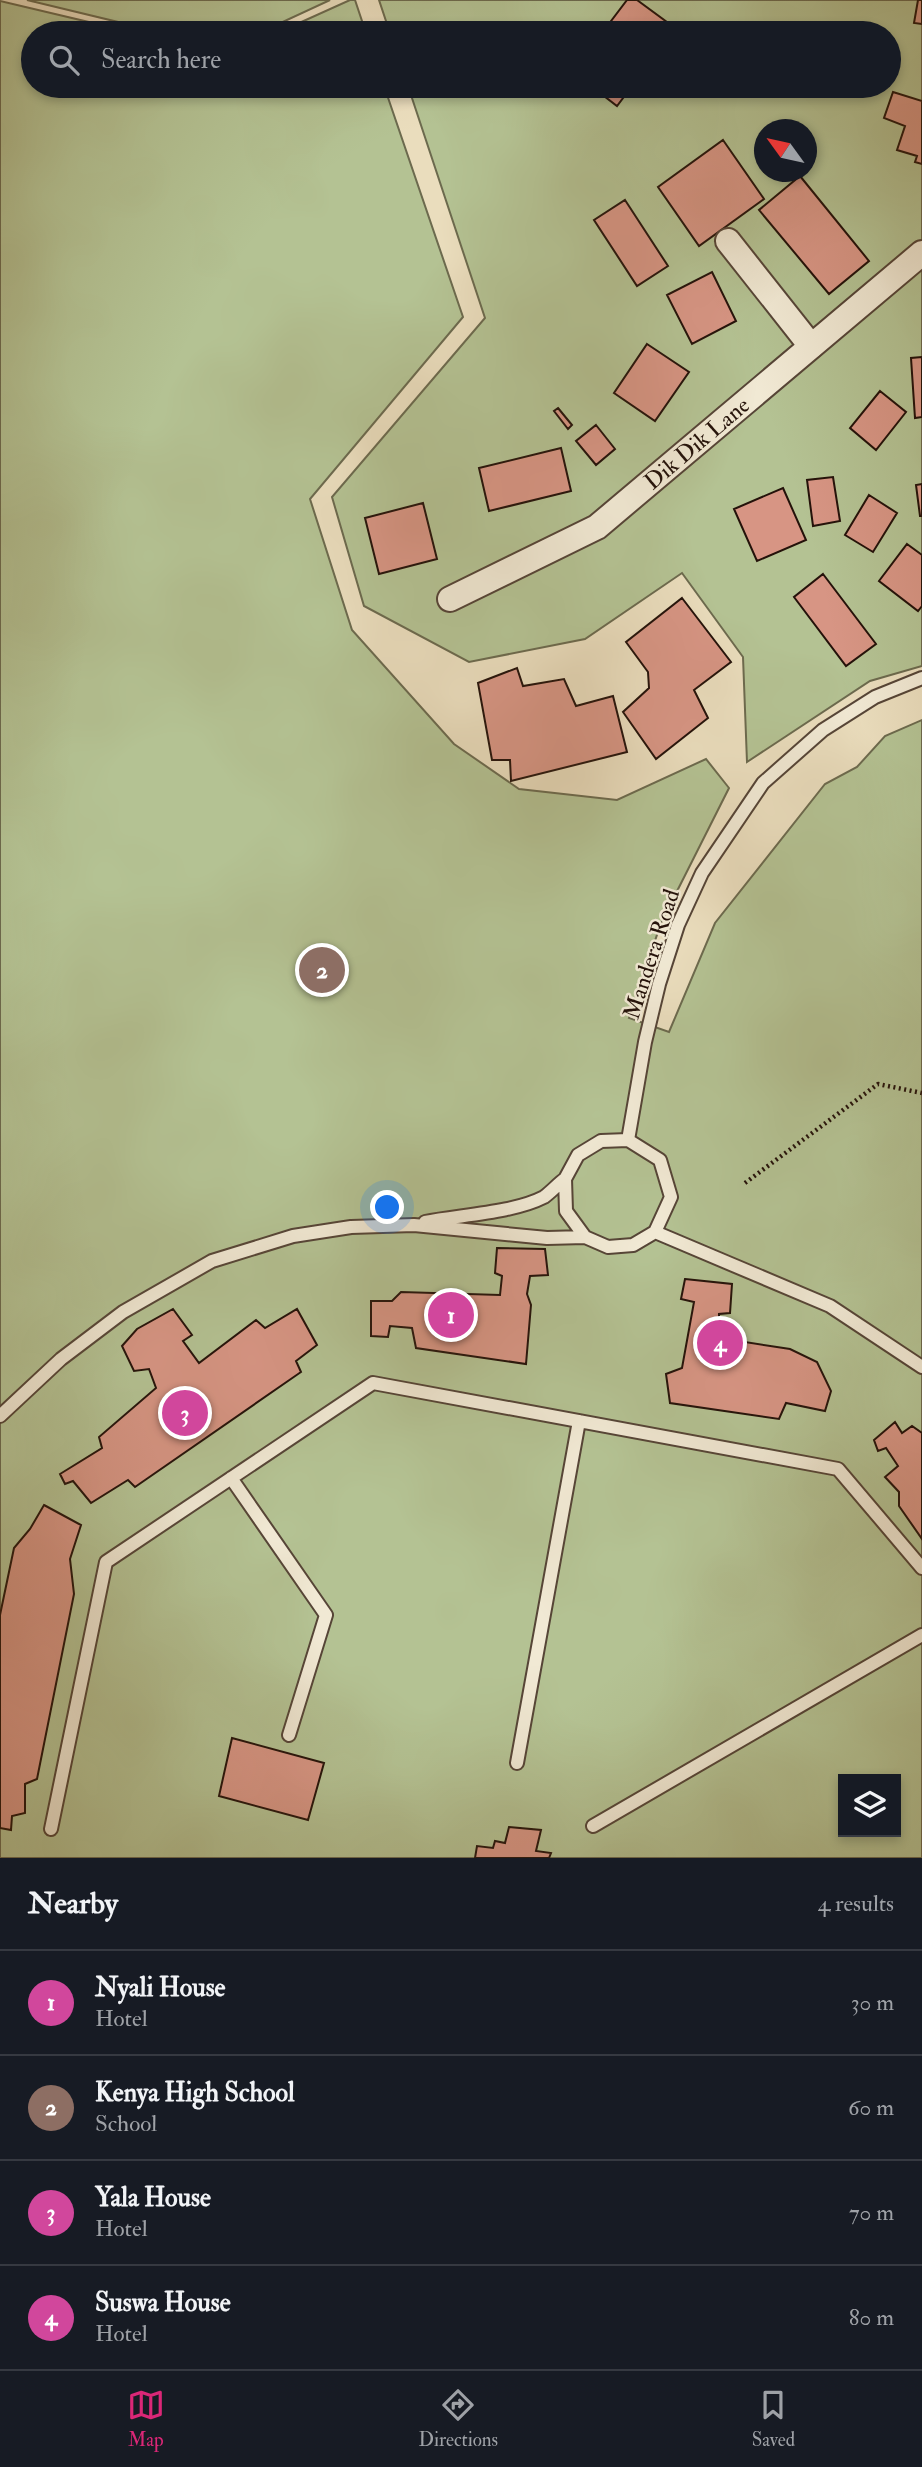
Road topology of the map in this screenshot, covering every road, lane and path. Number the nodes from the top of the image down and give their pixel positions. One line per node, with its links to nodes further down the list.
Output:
1 (728, 241): 3 (street)
2 (922, 253): 3 (street, Dik Dik Lane)
3 (811, 346): 4 (street, Dik Dik Lane)
4 (450, 599)
5 (922, 678): 7 (lane, Mandera Road)
6 (922, 1093): 9 (path)
7 (628, 1140): 8 (lane); 11 (lane)
8 (565, 1178): 10 (lane); 12 (lane)
9 (745, 1183)
10 (414, 1225): 12 (lane); 14 (lane)
11 (655, 1232): 12 (lane); 13 (lane)
12 (585, 1237)
13 (922, 1367)
14 (0, 1416)
15 (579, 1421): 16 (lane); 17 (lane); 20 (lane)
16 (231, 1478): 19 (lane); 22 (lane)
17 (922, 1568)
18 (922, 1635): 21 (lane)
19 (289, 1735)
20 (517, 1763)
21 (593, 1826)
22 (51, 1829)

